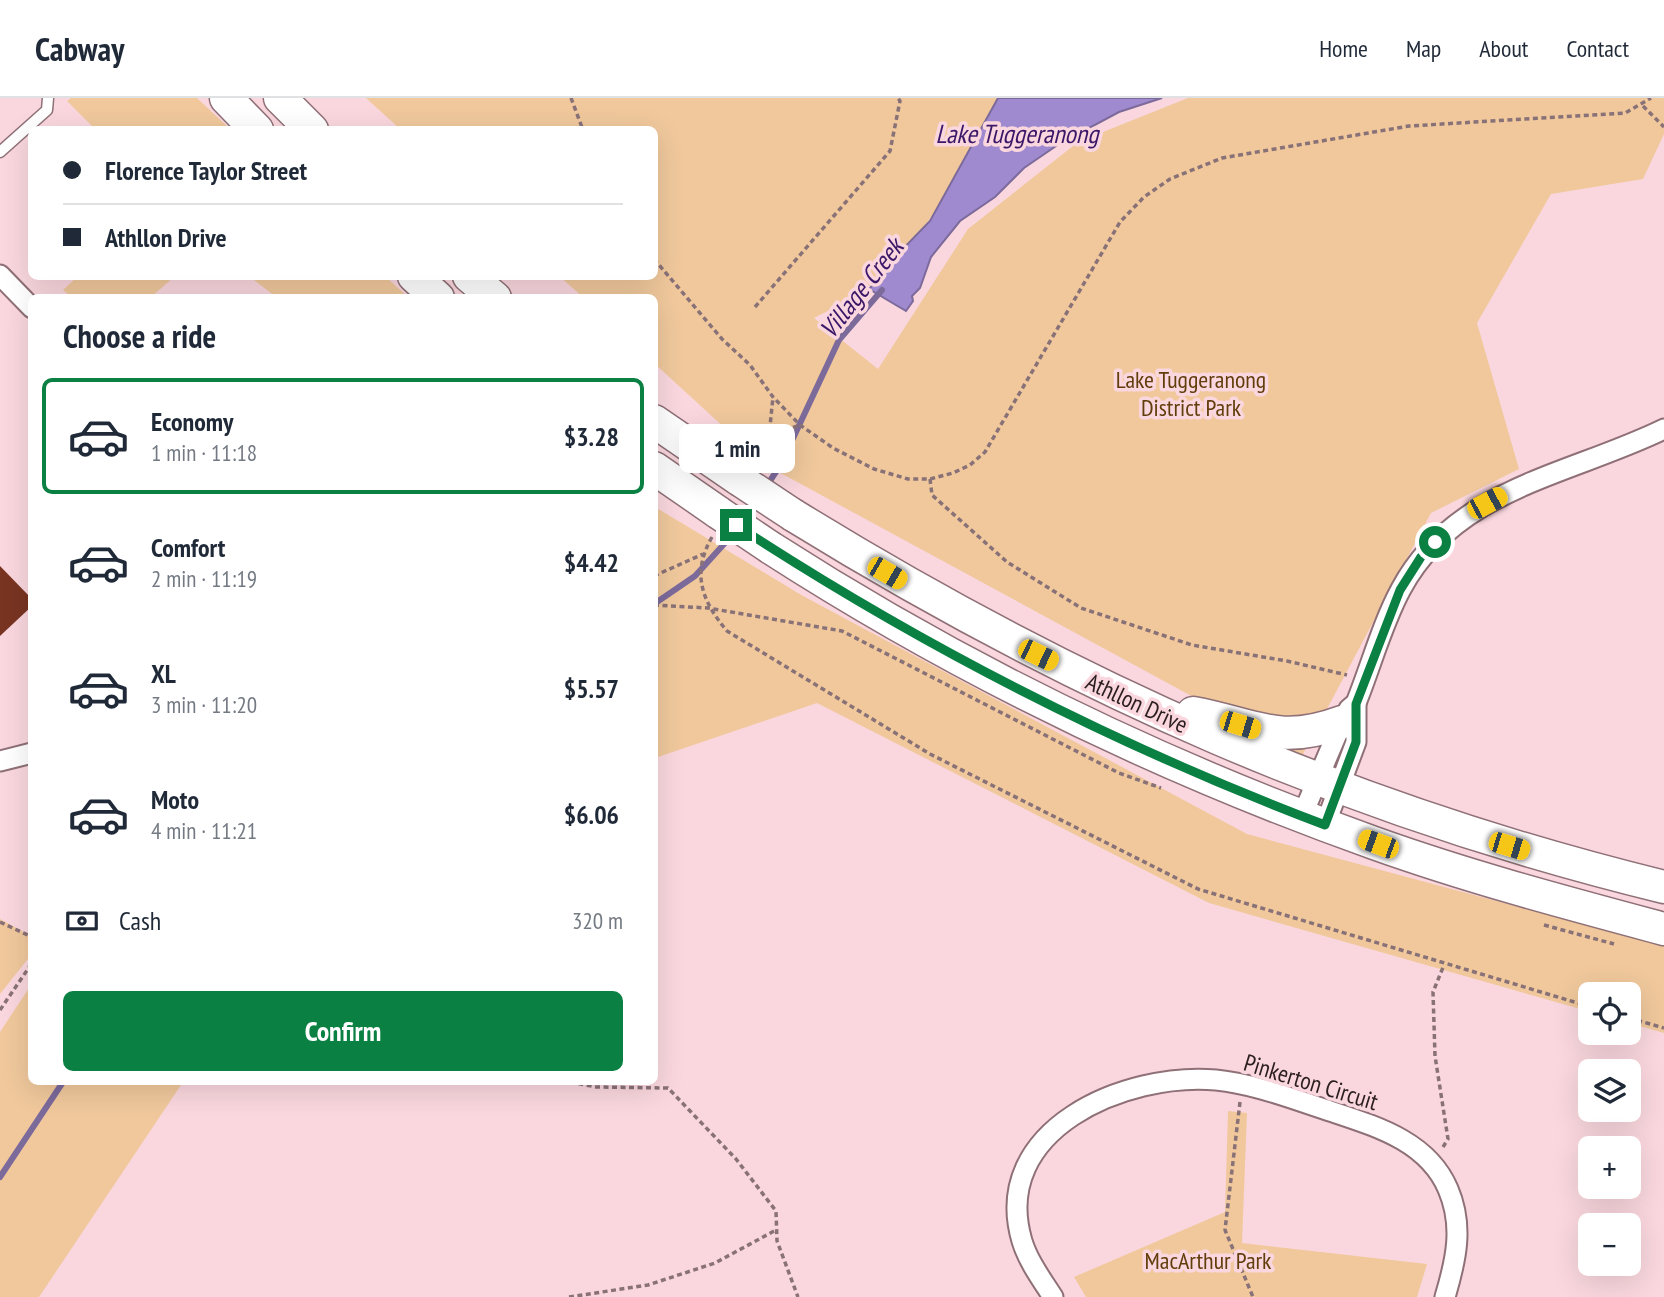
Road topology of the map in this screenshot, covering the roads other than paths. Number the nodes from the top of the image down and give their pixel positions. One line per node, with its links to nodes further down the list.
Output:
1 (48, 98): 4 (lane)
2 (226, 98): 5 (main road)
3 (281, 98): 6 (main road)
4 (29, 126)
5 (253, 126)
6 (308, 126)
7 (28, 127): 8 (lane)
8 (0, 152)
9 (0, 275): 14 (street)
10 (418, 280): 12 (main road)
11 (474, 280): 13 (main road)
12 (434, 294)
13 (490, 294)
14 (28, 304)
15 (658, 423): 18 (main road, Athllon Drive, bridge)
16 (1664, 429): 19 (street)
17 (658, 471): 23 (main road, Athllon Drive, bridge)
18 (1136, 704): 19 (main road); 22 (main road, Athllon Drive)
19 (1349, 713): 22 (street)
20 (28, 754): 21 (street)
21 (0, 761)
22 (1328, 785): 23 (street); 24 (main road, Athllon Drive)
23 (1314, 821): 25 (main road, Athllon Drive)
24 (1664, 887)
25 (1664, 929)
26 (1053, 1297): 27 (street, Pinkerton Circuit)
27 (1445, 1297)

